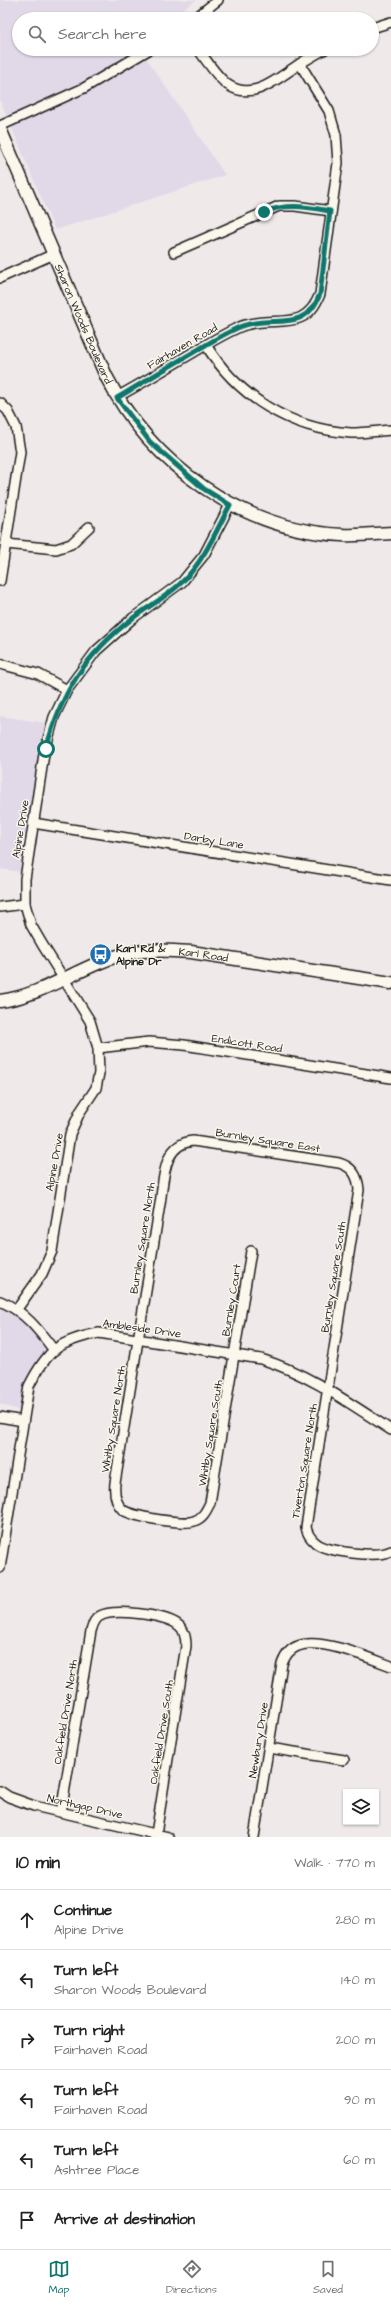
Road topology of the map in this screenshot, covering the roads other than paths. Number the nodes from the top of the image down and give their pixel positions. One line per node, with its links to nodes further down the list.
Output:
1 (218, 0): 2 (street)
2 (203, 12)
3 (391, 22): 4 (street)
4 (379, 26)
5 (138, 56): 9 (street)
6 (203, 56): 8 (street)
7 (313, 56): 8 (street)
8 (300, 64): 11 (street, Fairhaven Road)
9 (0, 126)
10 (0, 129): 13 (street, Sharon Woods Boulevard)
11 (330, 211): 12 (street); 15 (street, Fairhaven Road)
12 (174, 252)
13 (54, 254): 14 (street); 16 (street, Sharon Woods Boulevard)
14 (0, 278)
15 (206, 345): 16 (street, Fairhaven Road); 18 (street)
16 (117, 398): 19 (street, Sharon Woods Boulevard)
17 (0, 403): 22 (street)
18 (391, 430)
19 (230, 505): 21 (street, Sharon Woods Boulevard); 25 (street, Alpine Drive)
20 (89, 528): 22 (street)
21 (391, 533)
22 (6, 544): 23 (street)
23 (0, 581)
24 (0, 664): 25 (street)
25 (67, 690): 26 (street, Alpine Drive)
26 (33, 823): 27 (street, Darby Lane); 28 (street, Alpine Drive)
27 (391, 880)
28 (25, 904): 29 (street); 30 (street, Alpine Drive)
29 (0, 907)
30 (64, 980): 31 (street, Karl Road); 32 (street, Karl Road); 33 (street, Alpine Drive)
31 (391, 983)
32 (0, 1002)
33 (98, 1048): 34 (street, Endicott Road); 39 (street, Alpine Drive)
34 (391, 1078)
35 (178, 1145): 36 (street, Burnley Square East); 40 (street, Burnley Square North)
36 (353, 1171): 43 (street, Burnley Square South)
37 (251, 1251): 42 (street, Burnley Court)
38 (0, 1301): 39 (street)
39 (17, 1309): 41 (street)
40 (138, 1338): 41 (street, Ambleside Drive); 42 (street, Ambleside Drive); 47 (street, Whitby Square North)
41 (53, 1349): 45 (street, Ambleside Drive)
42 (235, 1354): 43 (street, Ambleside Drive); 47 (street, Whitby Square South)
43 (327, 1389): 46 (street, Ambleside Drive); 48 (street, Tiverton Square North)
44 (0, 1416): 45 (street)
45 (23, 1421): 49 (street, Ambleside Drive)
46 (391, 1430)
47 (204, 1516)
48 (391, 1551)
49 (0, 1568)
50 (97, 1618): 55 (street, Oakfield Drive North); 56 (street, Oakfield Drive South)
51 (391, 1666): 52 (street, Newbury Drive)
52 (269, 1748): 53 (street); 58 (street, Newbury Drive)
53 (344, 1760)
54 (0, 1791): 55 (street, Northgap Drive)
55 (61, 1812): 56 (street, Northgap Drive)
56 (156, 1834): 57 (street, Northgap Drive)
57 (168, 1837)
58 (254, 1837)

